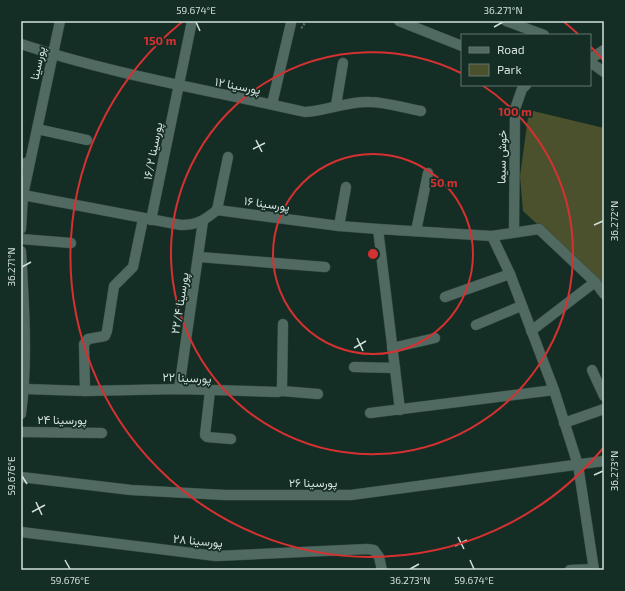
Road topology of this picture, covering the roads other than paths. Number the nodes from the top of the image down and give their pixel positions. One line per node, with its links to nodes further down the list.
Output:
1 (60, 21): 10 (street, پورسینا)
2 (192, 21): 15 (street, پورسینا ۱۶/۲)
3 (399, 21): 8 (street)
4 (506, 21): 6 (street)
5 (291, 23): 17 (street)
6 (541, 34)
7 (21, 44): 10 (street, پورسینا ۱۲)
8 (461, 46)
9 (604, 50): 11 (street)
10 (52, 55): 15 (street, پورسینا ۱۲); 20 (street, پورسینا)
11 (591, 58)
12 (343, 63): 18 (street)
13 (591, 63): 14 (street)
14 (604, 72)
15 (178, 86): 17 (street, پورسینا ۱۲); 28 (street, پورسینا ۱۶/۲)
16 (525, 86): 34 (street, خوش سیما)
17 (272, 104): 18 (street, پورسینا ۱۲)
18 (336, 105): 19 (street, پورسینا ۱۲)
19 (421, 111)
20 (36, 129): 21 (street); 23 (street, پورسینا)
21 (87, 140)
22 (228, 157): 27 (street)
23 (23, 164): 26 (street, پورسینا)
24 (428, 173): 33 (street)
25 (346, 187): 30 (street)
26 (23, 195): 28 (street); 31 (street, پورسینا)
27 (217, 210): 29 (street); 30 (street, پورسینا ۱۶)
28 (147, 220): 29 (street); 57 (street, پورسینا ۱۶/۲)
29 (203, 221): 39 (street, پورسینا ۲۲/۴)
30 (339, 226): 32 (street, پورسینا ۱۶)
31 (21, 229)
32 (378, 229): 33 (street, پورسینا ۱۶); 50 (street)
33 (416, 232): 35 (street, پورسینا ۱۶)
34 (514, 232): 35 (street, پورسینا ۱۶); 42 (street, پورسینا ۱۶)
35 (492, 236): 41 (street)
36 (21, 239): 37 (street)
37 (71, 243)
38 (21, 251): 54 (street)
39 (199, 257): 40 (street); 55 (street, پورسینا ۲۲/۴)
40 (325, 267)
41 (510, 274): 44 (street); 45 (street)
42 (595, 282): 43 (street); 48 (street)
43 (604, 294)
44 (446, 297)
45 (521, 306): 47 (street); 48 (street)
46 (283, 324): 59 (street)
47 (476, 325)
48 (531, 330): 56 (street)
49 (435, 338): 50 (street)
50 (392, 348): 52 (street)
51 (354, 367): 52 (street)
52 (395, 368): 63 (street)
53 (592, 370): 61 (street)
54 (24, 389): 57 (street, پورسینا ۲۲); 65 (street)
55 (179, 389): 57 (street, پورسینا ۲۲); 58 (street, پورسینا ۲۲)
56 (554, 390): 63 (street); 66 (street)
57 (85, 391)
58 (210, 391): 59 (street, پورسینا ۲۲); 69 (street)
59 (282, 391): 60 (street, پورسینا ۲۲)
60 (318, 394)
61 (604, 396)
62 (604, 409): 66 (street)
63 (400, 410): 64 (street)
64 (370, 413)
65 (21, 414)
66 (564, 423): 71 (street)
67 (21, 432): 68 (street, پورسینا ۲۴)
68 (102, 433)
69 (231, 440)
70 (604, 461): 71 (street, پورسینا ۲۶)
71 (578, 466): 72 (street, پورسینا ۲۶); 76 (street)
72 (21, 477)
73 (21, 532): 74 (street, پورسینا ۲۸)
74 (382, 570)
75 (570, 570): 76 (street)
76 (594, 570)

